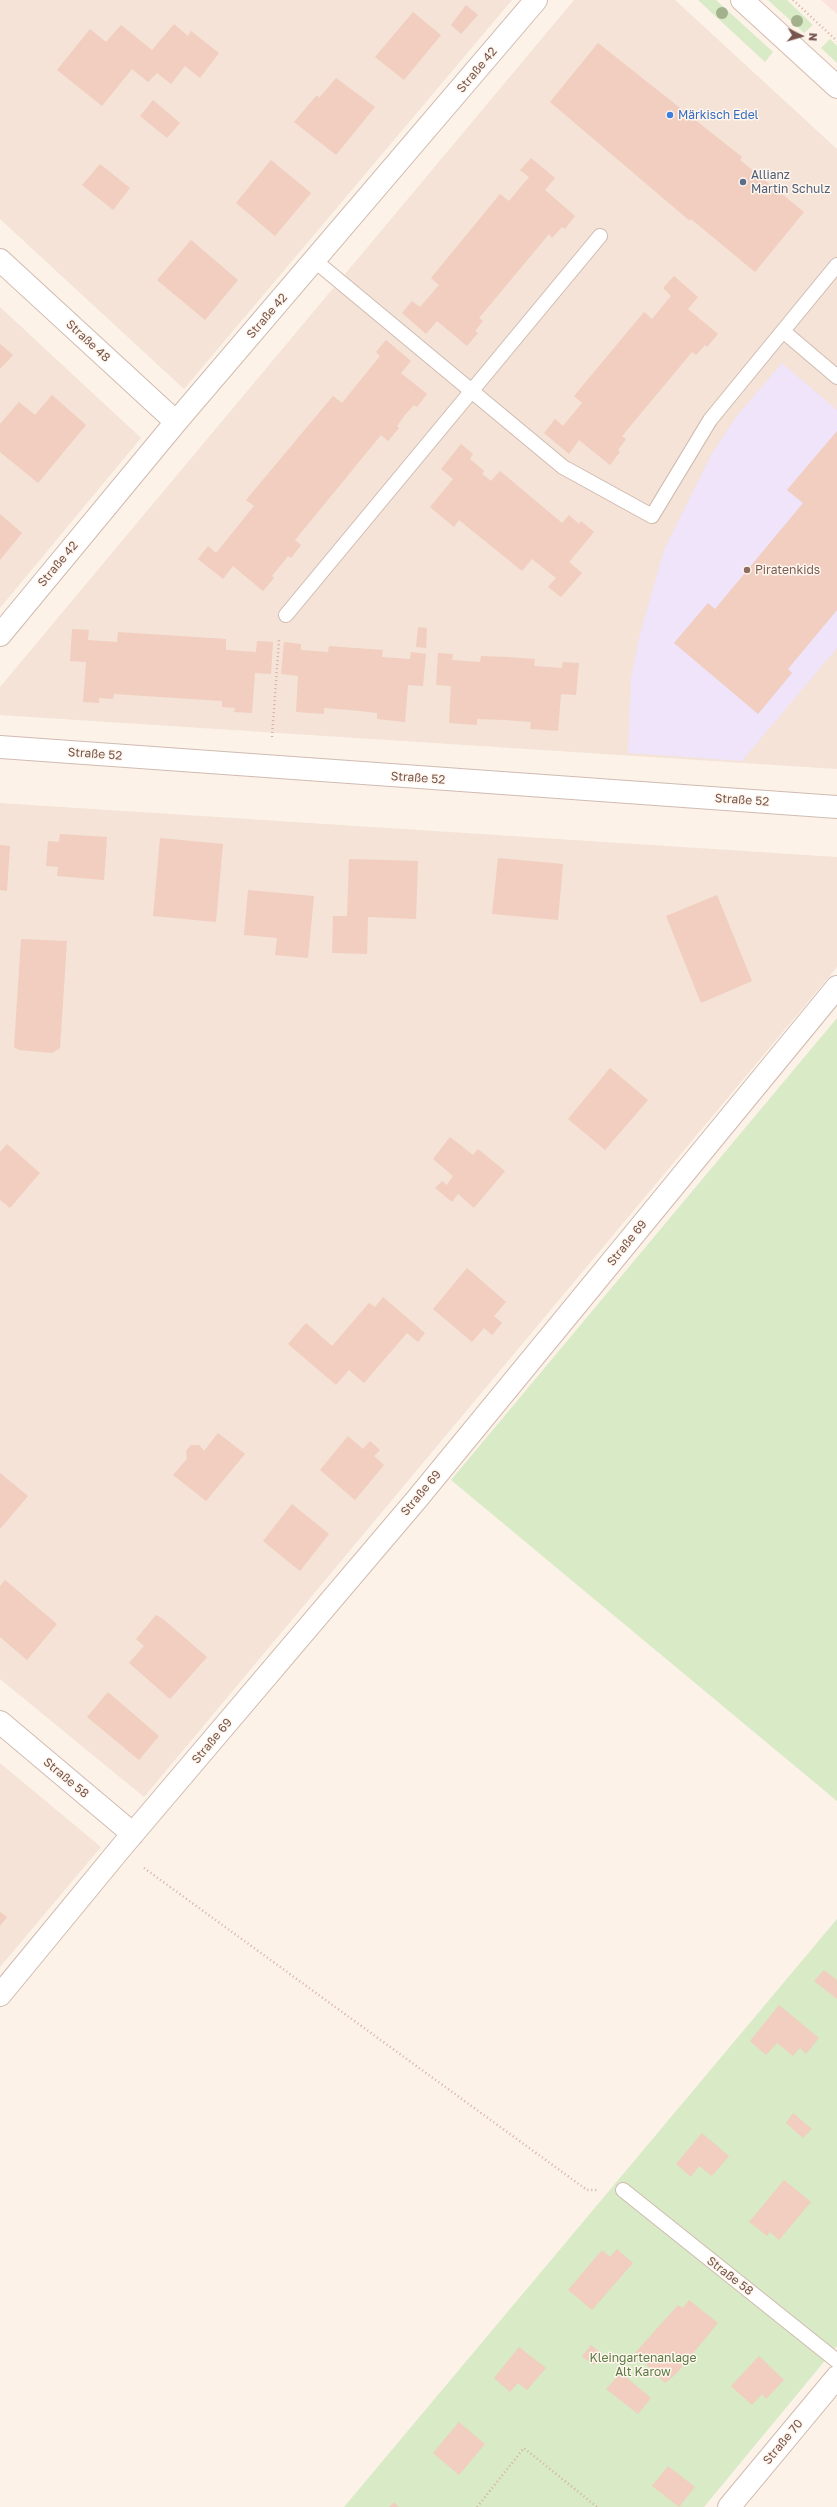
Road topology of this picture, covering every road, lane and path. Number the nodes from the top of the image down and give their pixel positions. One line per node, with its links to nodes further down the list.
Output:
1 (536, 0): 8 (street, Straße 42)
2 (742, 0): 5 (street)
3 (793, 0): 4 (path)
4 (837, 40)
5 (837, 87)
6 (600, 236): 12 (lane)
7 (0, 260): 13 (street, Straße 48)
8 (314, 260): 12 (lane); 13 (street, Straße 42)
9 (837, 265): 10 (lane)
10 (783, 331): 11 (lane); 12 (lane)
11 (837, 377)
12 (472, 391): 14 (lane)
13 (176, 422): 15 (street, Straße 42)
14 (286, 615): 17 (path)
15 (0, 635)
16 (0, 747): 17 (street, Straße 52)
17 (270, 767): 18 (street, Straße 52)
18 (837, 807)
19 (837, 987): 21 (street, Straße 69)
20 (0, 1722): 21 (street, Straße 58)
21 (127, 1842): 22 (street, Straße 69); 23 (path)
22 (0, 1995)
23 (623, 2190): 24 (lane, Straße 58)
24 (837, 2361)
25 (837, 2377): 28 (street, Straße 70)
26 (477, 2507): 27 (path)
27 (597, 2507)
28 (729, 2507)

